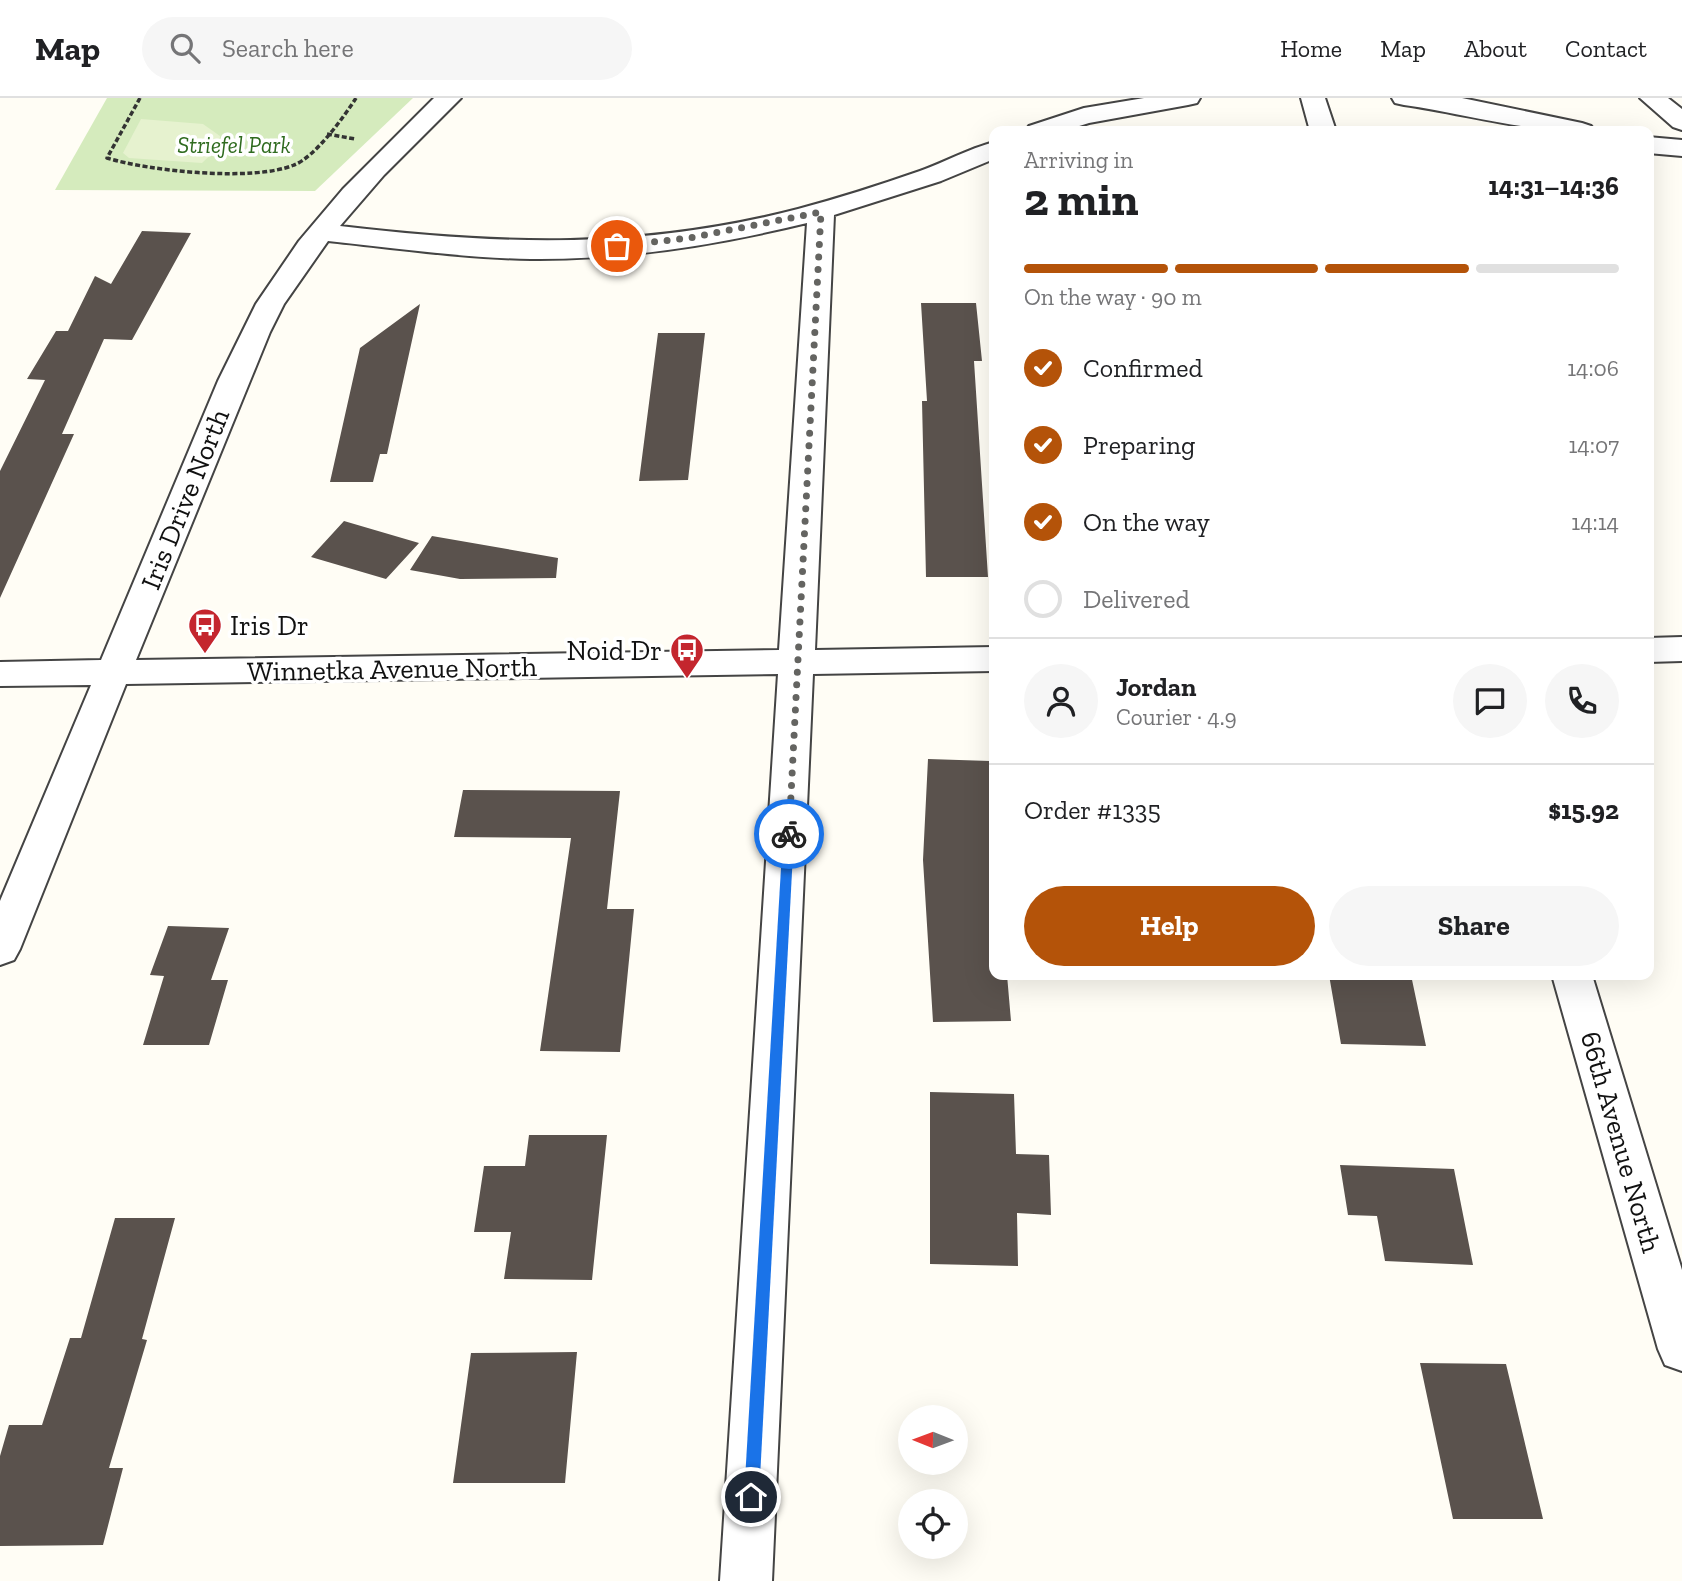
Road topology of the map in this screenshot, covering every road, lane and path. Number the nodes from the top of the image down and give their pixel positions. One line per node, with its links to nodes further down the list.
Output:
1 (140, 98): 2 (path)
2 (356, 98)
3 (449, 98): 16 (street, Iris Drive North)
4 (1188, 98): 9 (street)
5 (1313, 98): 10 (street)
6 (1404, 98): 11 (street)
7 (1652, 98): 8 (street)
8 (1682, 122)
9 (1053, 126)
10 (1321, 126)
11 (1558, 126)
12 (1654, 146): 13 (street)
13 (1682, 148)
14 (989, 152): 15 (street)
15 (821, 212): 16 (street); 20 (street)
16 (322, 232): 21 (street, Iris Drive North)
17 (1682, 649): 18 (street)
18 (1654, 650)
19 (989, 659): 20 (street, Winnetka Avenue North)
20 (799, 662): 21 (street, Winnetka Avenue North); 26 (street)
21 (113, 673): 22 (street, Winnetka Avenue North); 23 (street, Iris Drive North)
22 (0, 674)
23 (0, 949)
24 (1573, 980): 25 (street, 66th Avenue North)
25 (1682, 1349)
26 (746, 1581)

